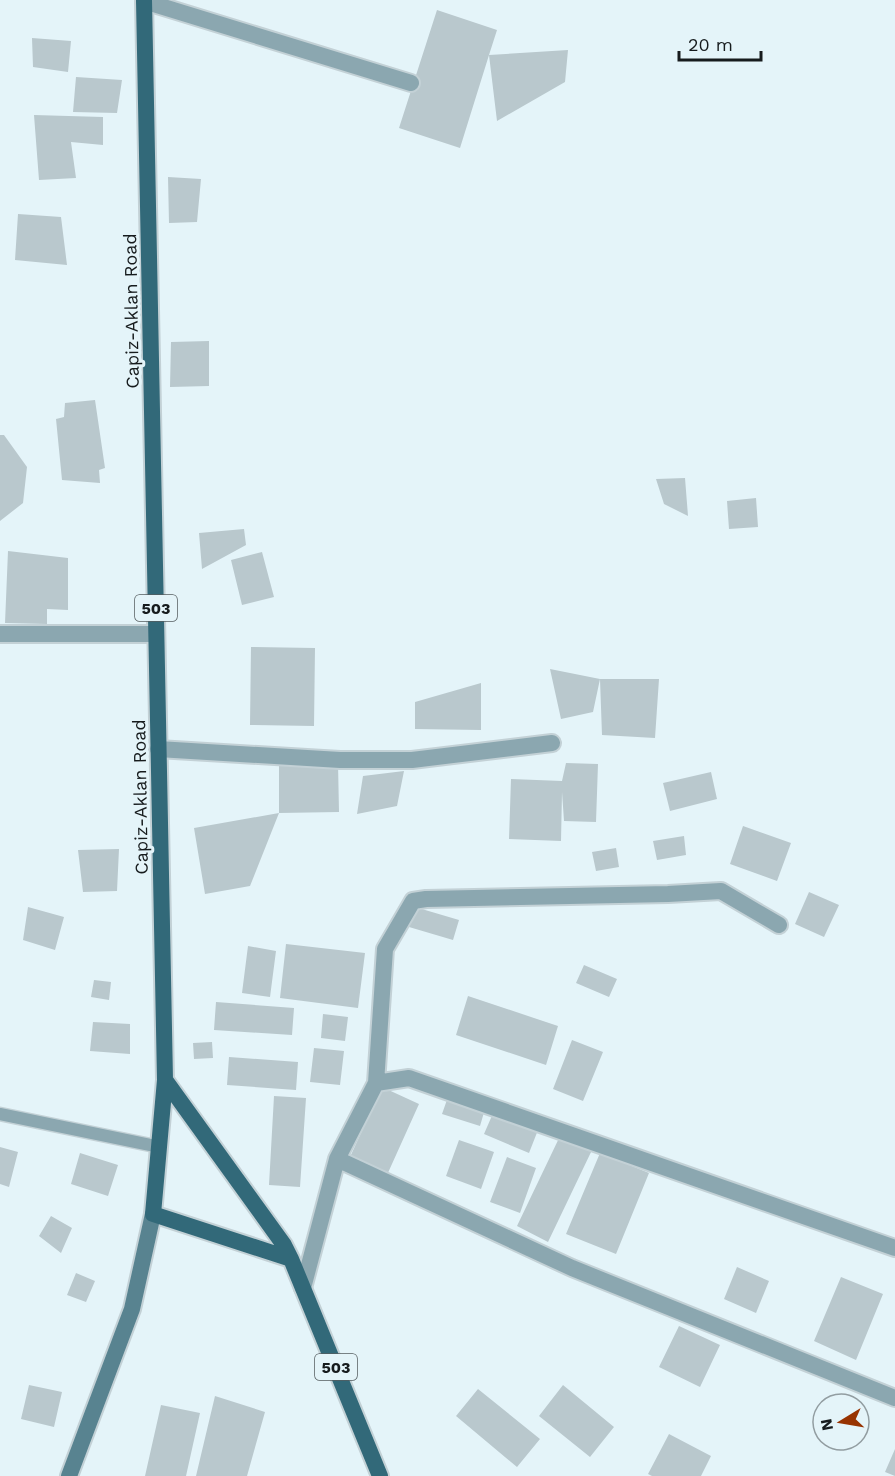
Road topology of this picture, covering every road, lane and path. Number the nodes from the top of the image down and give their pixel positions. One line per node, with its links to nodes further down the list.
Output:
1 (144, 0): 2 (street); 4 (main road, Capiz-Aklan Road / 503)
2 (411, 82)
3 (0, 634): 4 (street)
4 (156, 634): 6 (main road, Capiz-Aklan Road / 503)
5 (552, 743): 6 (street)
6 (158, 749): 8 (main road, Capiz-Aklan Road / 503)
7 (779, 926): 9 (street)
8 (165, 1080): 11 (main road, Capiz-Aklan Road / 503); 15 (main road, 503)
9 (376, 1083): 12 (street); 14 (street)
10 (0, 1114): 11 (lane)
11 (160, 1148): 13 (main road, Capiz-Aklan Road / 503)
12 (337, 1159): 16 (street); 17 (street)
13 (153, 1214): 15 (main road); 18 (main road)
14 (895, 1248)
15 (291, 1259): 16 (main road, 503)
16 (303, 1288): 19 (main road, 503)
17 (895, 1398)
18 (69, 1476)
19 (380, 1476)

